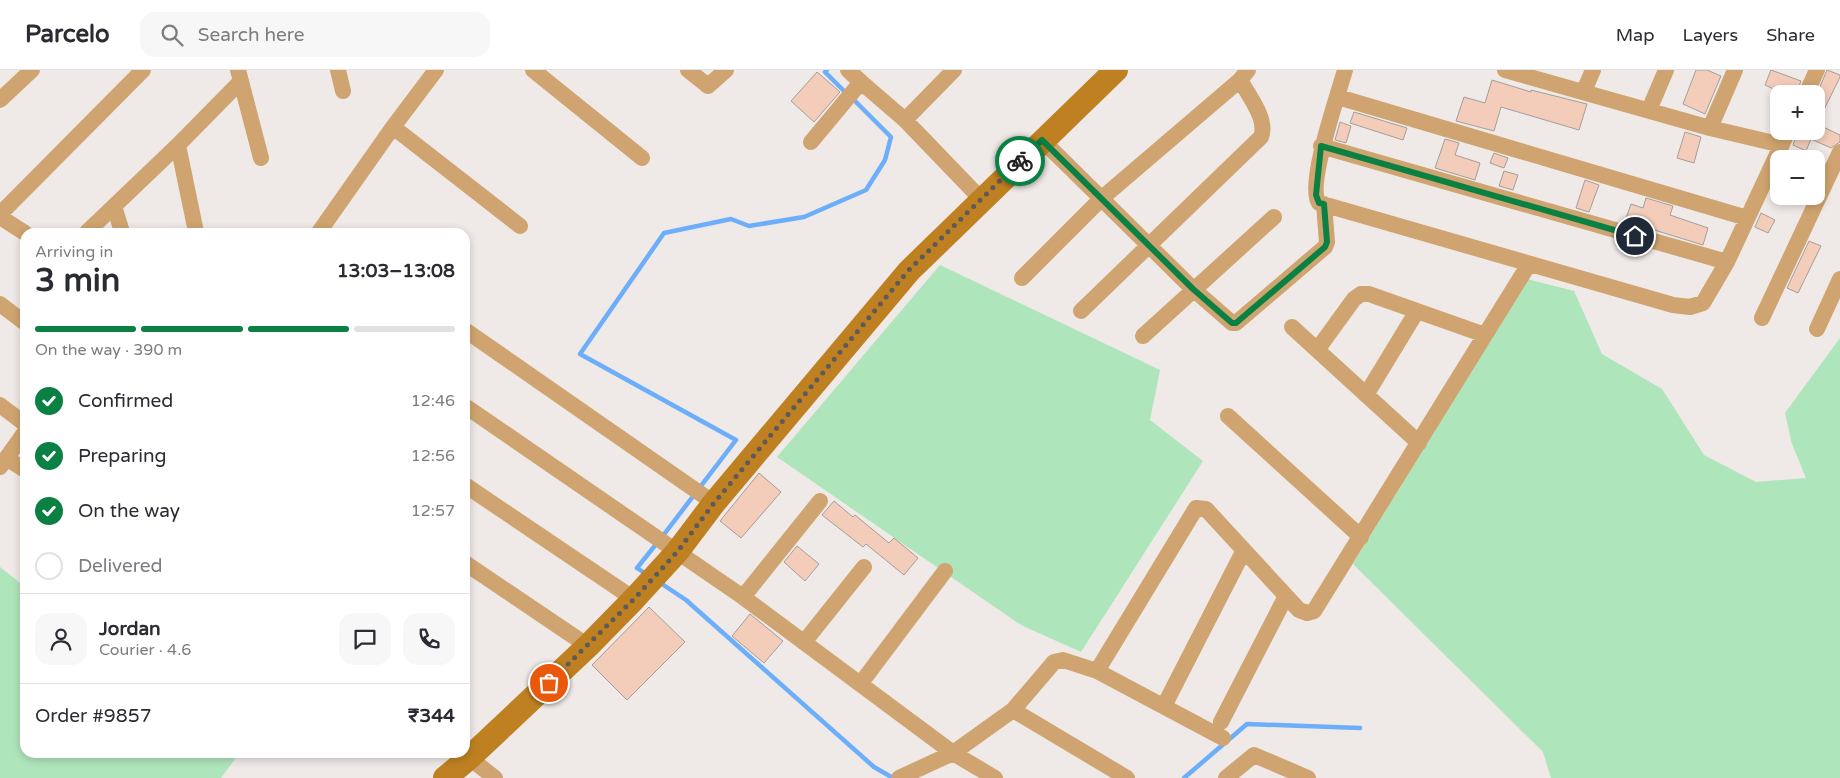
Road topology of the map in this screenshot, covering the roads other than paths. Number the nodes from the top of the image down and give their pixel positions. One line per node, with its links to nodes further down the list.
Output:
1 (32, 70): 24 (street)
2 (143, 70): 42 (street)
3 (338, 70): 21 (street)
4 (436, 70): 27 (street)
5 (533, 70): 37 (street)
6 (688, 70): 7 (street)
7 (726, 70)
8 (848, 70): 19 (street)
9 (954, 70): 26 (street)
10 (1116, 70): 30 (main road)
11 (1345, 70): 23 (street)
12 (1505, 70): 22 (street)
13 (1593, 70): 22 (street)
14 (1666, 70): 25 (street)
15 (1735, 70): 28 (street)
16 (1817, 70): 20 (street)
17 (1244, 75): 38 (street); 51 (street)
18 (239, 76): 33 (street); 36 (street)
19 (858, 85): 26 (street); 32 (street)
20 (1810, 85)
21 (343, 91)
22 (1584, 91): 25 (street)
23 (1338, 97): 34 (street); 44 (street)
24 (0, 100)
25 (1649, 110): 28 (street)
26 (905, 120): 39 (street)
27 (393, 127): 45 (street); 49 (street)
28 (1710, 128): 29 (street)
29 (1770, 136)
30 (1042, 140): 38 (street); 39 (main road)
31 (1784, 140): 44 (street)
32 (811, 142)
33 (178, 145): 41 (street); 48 (street)
34 (1321, 146): 40 (street); 52 (street)
35 (1840, 152): 60 (street)
36 (260, 158)
37 (642, 158)
38 (1102, 198): 51 (street); 54 (street)
39 (981, 199): 79 (main road)
40 (1324, 204): 53 (street); 56 (street)
41 (114, 206): 46 (street); 47 (street)
42 (0, 215): 50 (street)
43 (1274, 217): 56 (street)
44 (1748, 218): 52 (street)
45 (520, 226)
46 (91, 228)
47 (121, 228)
48 (195, 228)
49 (324, 228)
50 (20, 229)
51 (1148, 244): 56 (street); 58 (street)
52 (1727, 262): 53 (street)
53 (1529, 264): 65 (street)
54 (1022, 278)
55 (1840, 278): 63 (street)
56 (1193, 289): 66 (street)
57 (0, 304): 61 (street)
58 (1081, 310)
59 (1417, 311): 65 (street); 67 (street); 68 (street)
60 (1762, 318)
61 (20, 319)
62 (1292, 328): 67 (street)
63 (1817, 329)
64 (470, 333): 79 (street)
65 (1485, 335): 74 (street)
66 (1143, 336)
67 (1317, 350): 68 (street)
68 (1366, 395): 74 (street)
69 (0, 405): 72 (street)
70 (470, 409): 82 (street)
71 (1228, 416): 80 (street)
72 (20, 420)
73 (20, 439): 75 (street)
74 (1419, 443): 80 (street)
75 (3, 463): 76 (street)
76 (20, 468)
77 (470, 488): 86 (street)
78 (820, 501): 88 (street)
79 (714, 503): 82 (main road)
80 (1361, 537): 87 (street)
81 (1244, 550): 87 (street); 91 (street); 93 (street)
82 (677, 552): 86 (main road); 88 (street)
83 (470, 566): 90 (street)
84 (864, 567): 89 (street)
85 (945, 571): 92 (street)
86 (644, 588): 90 (main road)
87 (1286, 596): 93 (street)
88 (743, 597): 89 (street)
89 (805, 642): 92 (street)
90 (588, 646): 95 (main road)
91 (1097, 671): 93 (street); 94 (street)
92 (861, 683): 96 (street)
93 (1164, 706)
94 (1013, 710): 96 (street); 103 (street)
95 (470, 751)
96 (953, 753): 99 (street); 102 (street)
97 (462, 758): 100 (main road)
98 (469, 758): 101 (street)
99 (903, 775)
100 (445, 778)
101 (495, 778)
102 (995, 778)
103 (1127, 778)
104 (1226, 778): 105 (street)
105 (1308, 778)

